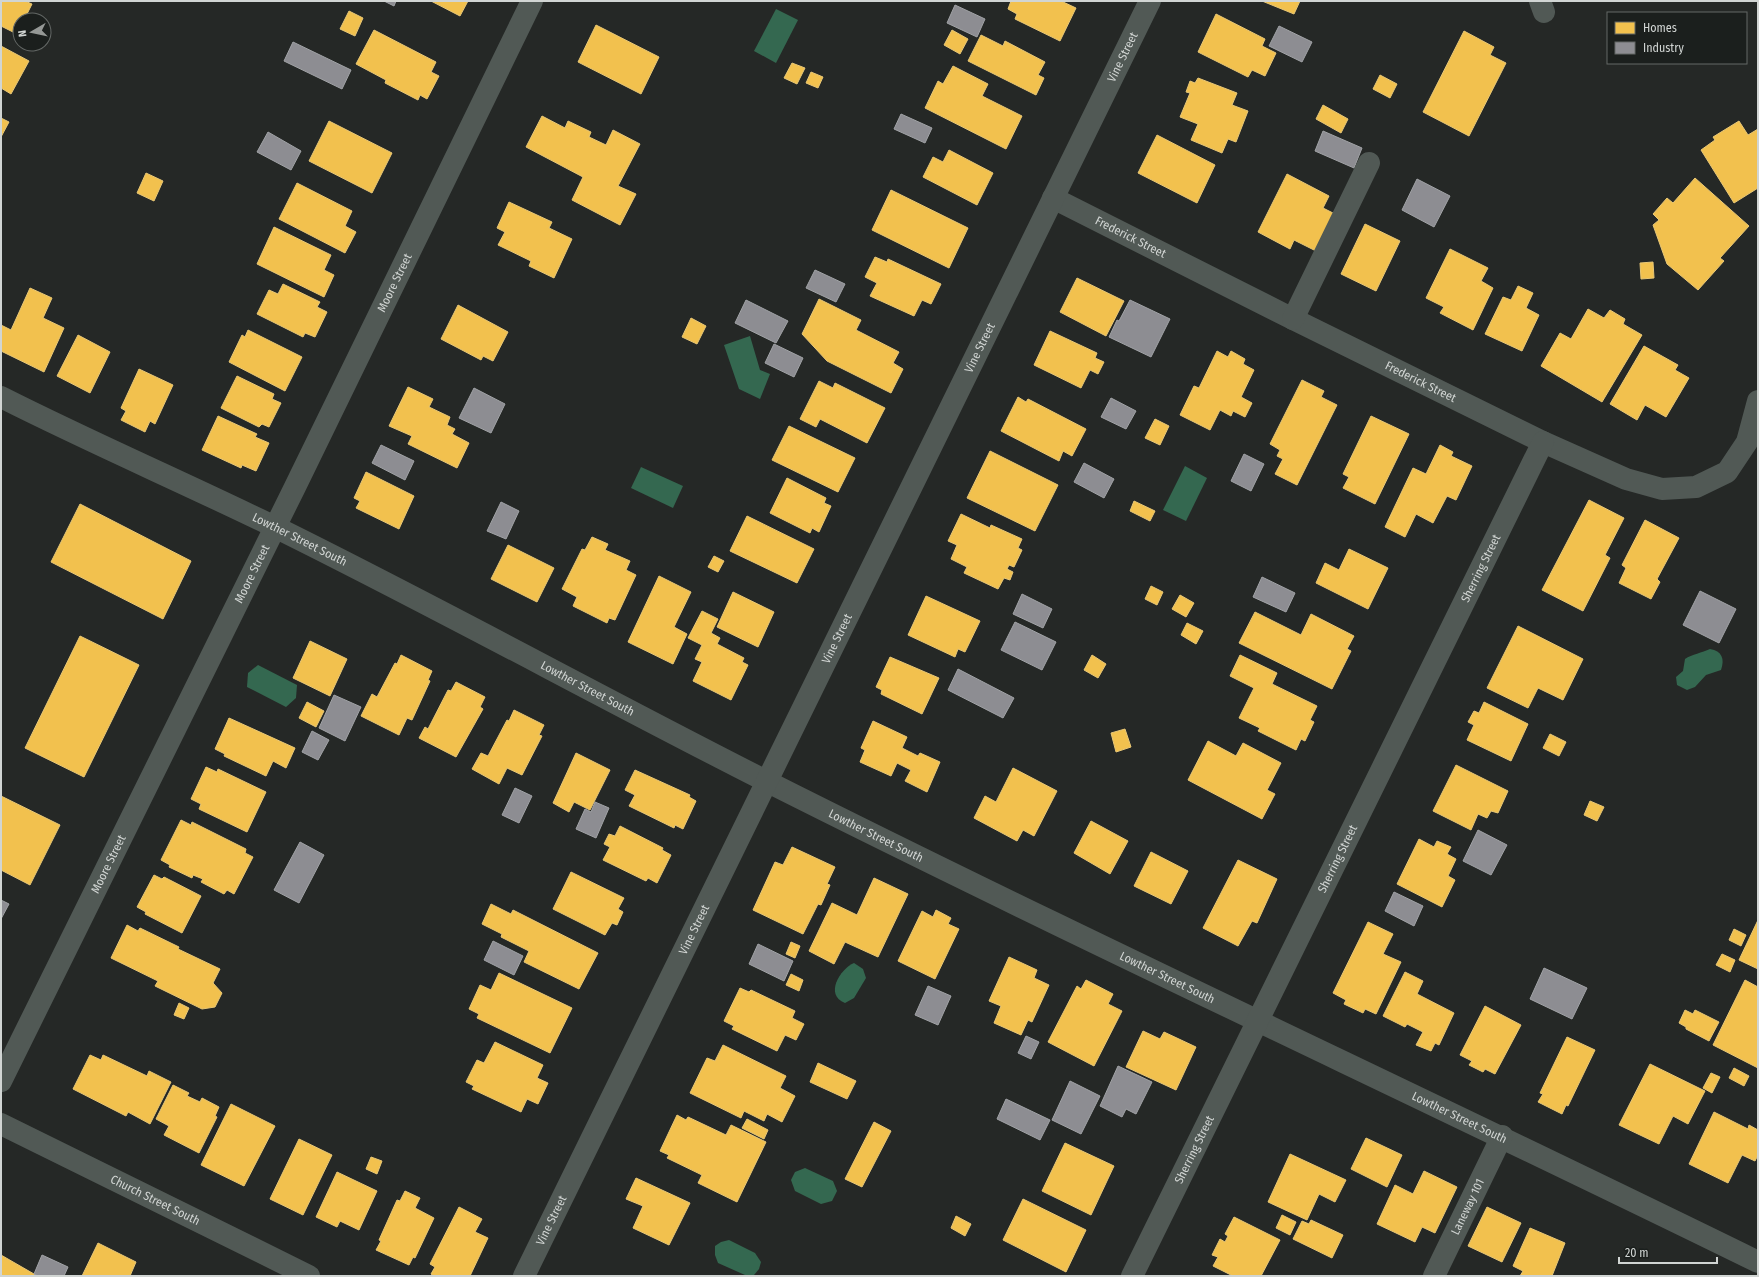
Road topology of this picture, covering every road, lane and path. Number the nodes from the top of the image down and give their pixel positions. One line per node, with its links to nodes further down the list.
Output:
1 (532, 1): 9 (street, Moore Street)
2 (1150, 1): 4 (street, Vine Street)
3 (1369, 163): 5 (street)
4 (1053, 198): 5 (street, Frederick Street); 10 (street, Vine Street)
5 (1293, 319): 8 (street, Frederick Street)
6 (1, 397): 9 (street, Lowther Street South)
7 (1758, 401): 8 (street, Frederick Street)
8 (1543, 442): 11 (street, Sherring Street)
9 (275, 527): 10 (street, Lowther Street South); 12 (street, Moore Street)
10 (766, 781): 11 (street, Lowther Street South); 17 (street, Vine Street)
11 (1258, 1021): 14 (street, Lowther Street South); 18 (street, Sherring Street)
12 (1, 1081)
13 (1, 1124): 16 (street, Church Street South)
14 (1502, 1136): 15 (street, Lowther Street South); 19 (street, Laneway 101)
15 (1758, 1262): 20 (street)
16 (310, 1276)
17 (524, 1276)
18 (1132, 1276)
19 (1434, 1276)
20 (1750, 1276)

